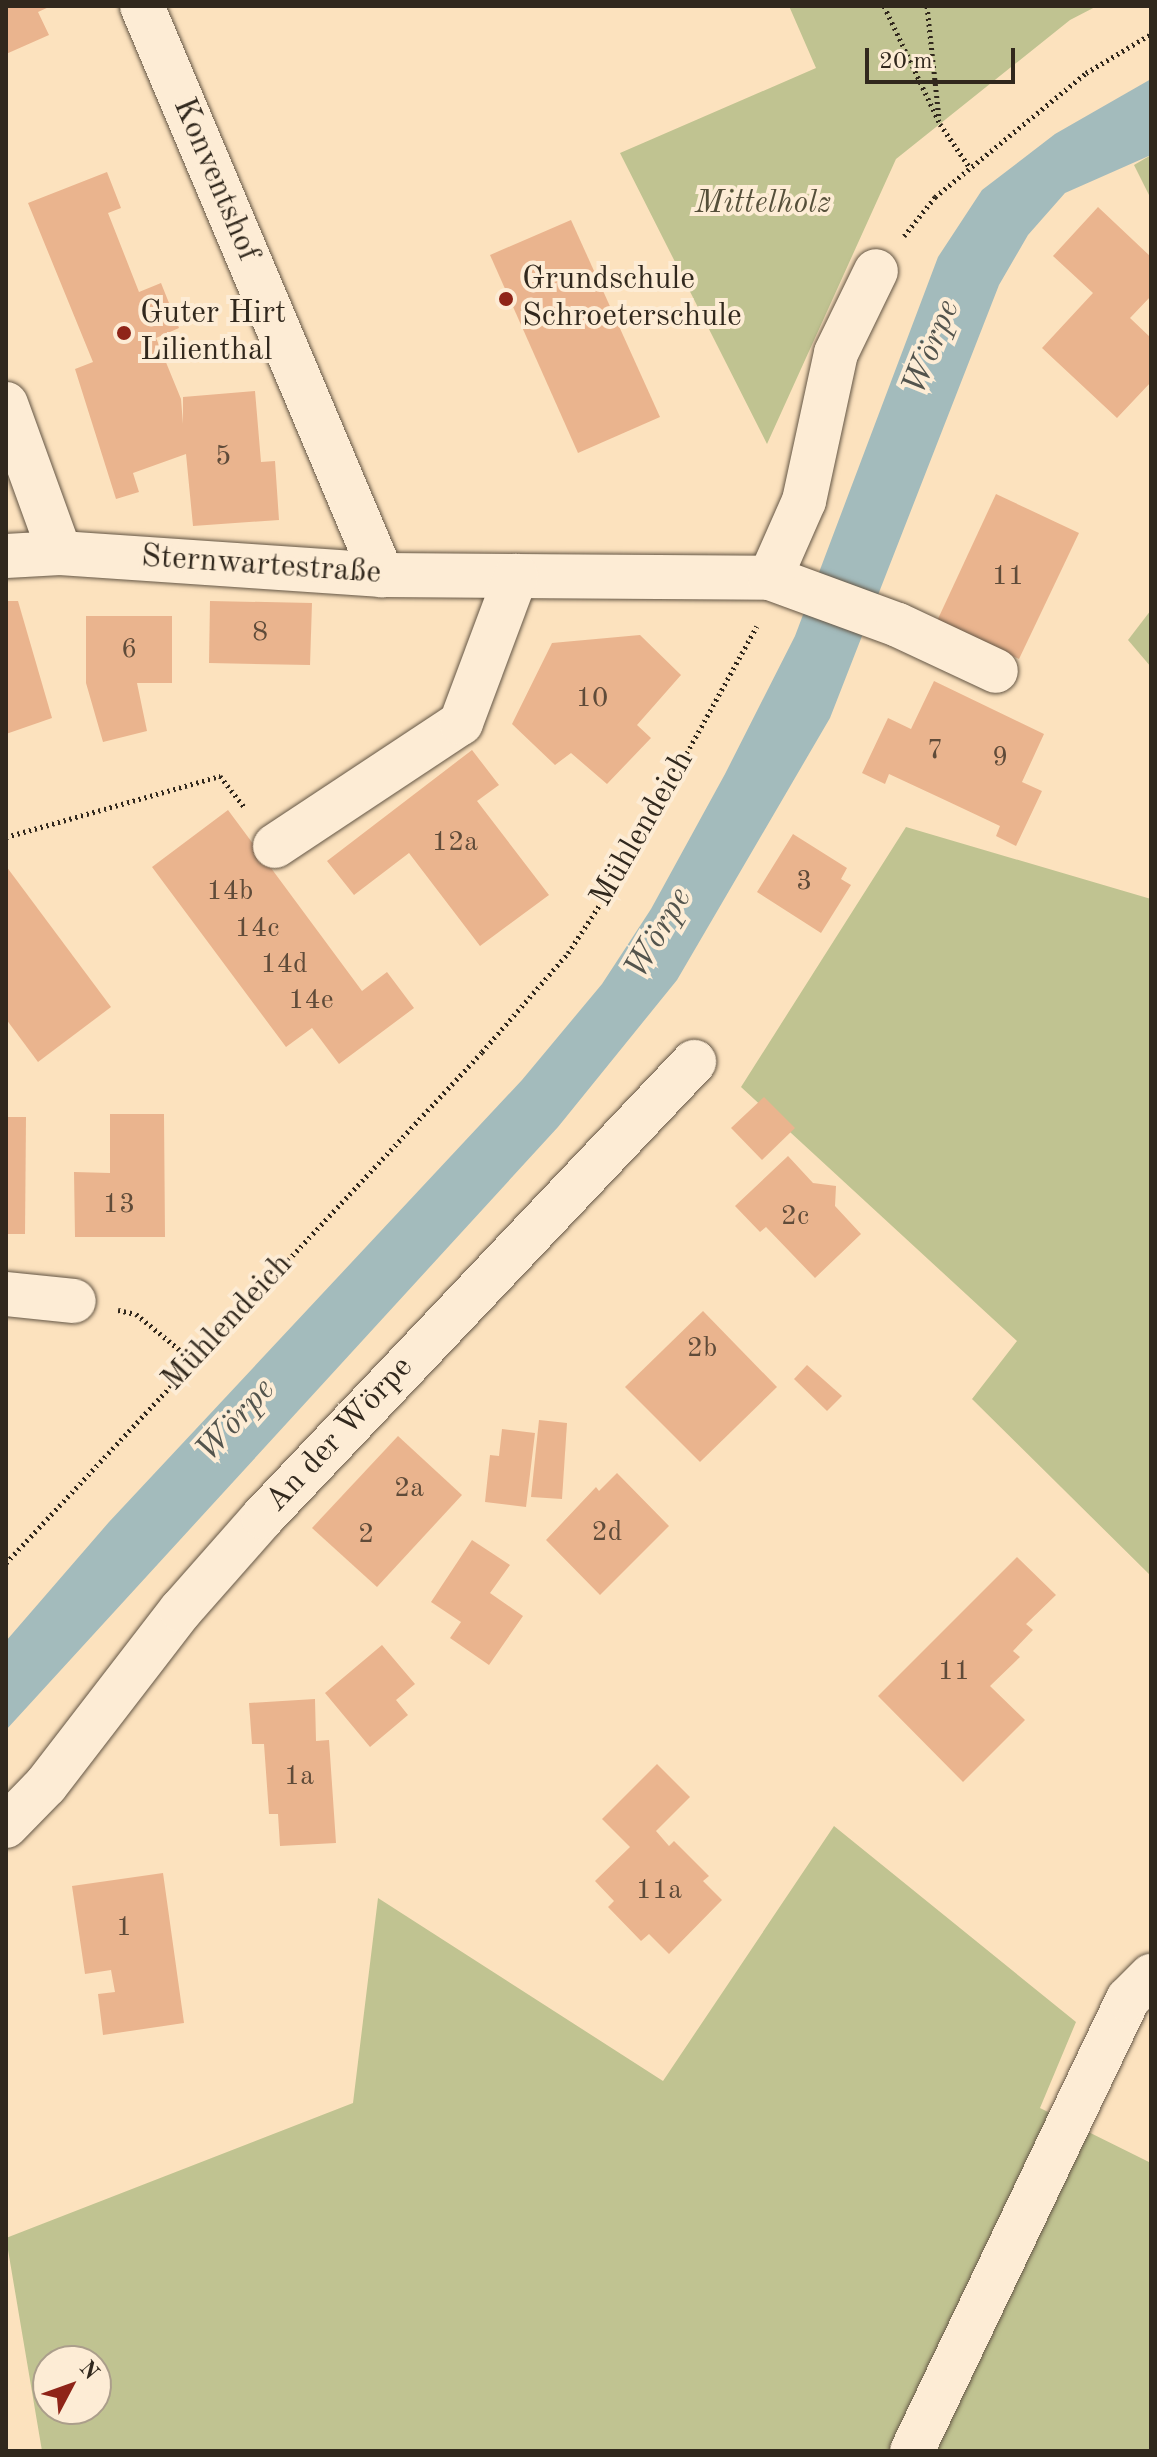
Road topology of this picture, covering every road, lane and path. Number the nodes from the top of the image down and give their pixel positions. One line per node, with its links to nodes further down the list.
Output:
1 (142, 6): 11 (street, Konventshof)
2 (884, 6): 5 (path)
3 (927, 6): 5 (path)
4 (1151, 34): 6 (path)
5 (940, 124): 6 (path)
6 (970, 168): 7 (path)
7 (876, 271): 13 (street)
8 (6, 404): 9 (street)
9 (60, 553): 10 (street, Sternwartestraße); 11 (street, Sternwartestraße)
10 (6, 556)
11 (382, 575): 12 (street, Sternwartestraße)
12 (516, 576): 13 (street, Sternwartestraße); 16 (street)
13 (784, 583): 14 (street, Sternwartestraße); 20 (path, Mühlendeich)
14 (996, 671)
15 (6, 837): 16 (path)
16 (275, 846)
17 (694, 1062): 22 (street, An der Wörpe)
18 (6, 1294): 19 (street)
19 (74, 1301): 20 (path)
20 (192, 1360): 21 (path, Mühlendeich)
21 (6, 1563)
22 (6, 1826)
23 (1151, 1976): 24 (street)
24 (912, 2451)

